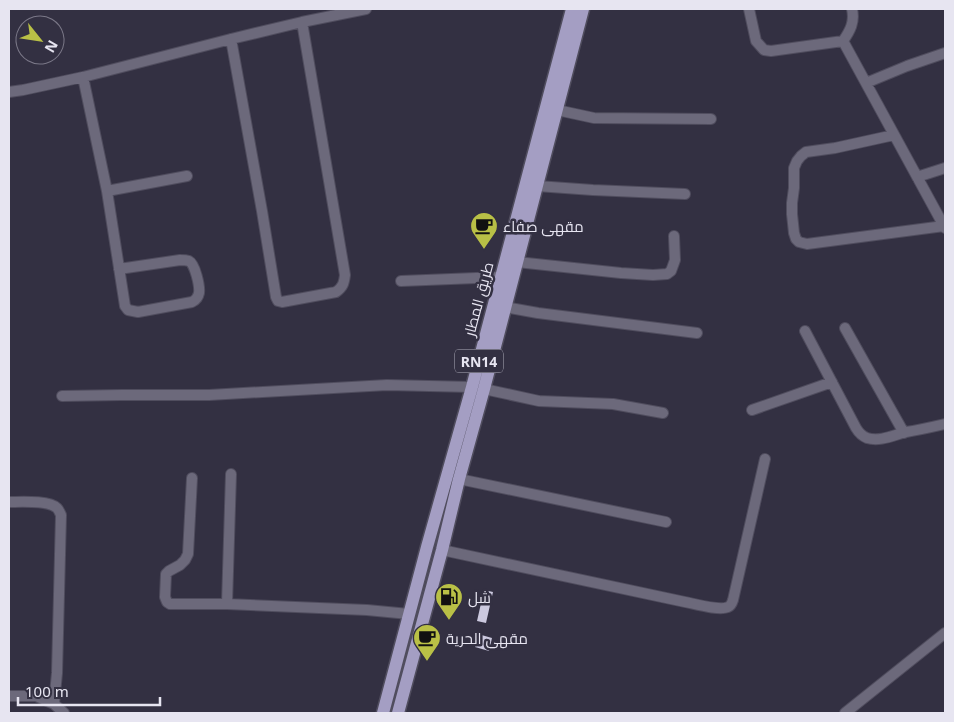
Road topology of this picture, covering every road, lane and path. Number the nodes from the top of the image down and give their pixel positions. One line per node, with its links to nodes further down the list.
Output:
1 (366, 9): 6 (street)
2 (572, 9): 26 (main road, طريق المطار / RN14)
3 (583, 9): 13 (main road, طريق المطار / RN14)
4 (749, 9): 8 (street)
5 (852, 9): 8 (street)
6 (302, 22): 7 (street); 7 (street)
7 (231, 39): 10 (street)
8 (842, 41): 11 (street)
9 (945, 53): 11 (street)
10 (83, 77): 12 (street); 20 (street)
11 (866, 84): 15 (street)
12 (9, 92)
13 (557, 110): 14 (street); 19 (main road, طريق المطار / RN14)
14 (711, 120)
15 (894, 135): 18 (street); 22 (street)
16 (945, 168): 18 (street)
17 (187, 176): 20 (street)
18 (916, 177): 22 (street)
19 (537, 186): 21 (street); 24 (main road, طريق المطار / RN14)
20 (107, 191): 25 (street)
21 (685, 194)
22 (944, 227)
23 (674, 236): 24 (street)
24 (517, 262): 28 (main road, طريق المطار / RN14)
25 (118, 269): 25 (street)
26 (501, 277): 27 (street); 33 (main road, طريق المطار / RN14)
27 (401, 281)
28 (505, 307): 31 (street); 33 (main road, طريق المطار / RN14)
29 (845, 328): 38 (street)
30 (805, 331): 32 (street)
31 (697, 333)
32 (832, 382): 35 (street); 38 (street)
33 (478, 388): 34 (street); 36 (street); 42 (main road, طريق المطار / RN14); 47 (main road, طريق المطار / RN14)
34 (62, 396)
35 (752, 410)
36 (663, 413)
37 (945, 424): 38 (street)
38 (904, 433)
39 (765, 459): 45 (street)
40 (232, 474): 46 (street)
41 (192, 478): 46 (street)
42 (459, 478): 44 (street); 45 (main road, طريق المطار / RN14)
43 (9, 502): 50 (street)
44 (666, 522)
45 (442, 550): 53 (main road, طريق المطار / RN14)
46 (227, 604): 47 (street)
47 (409, 614): 52 (main road, طريق المطار / RN14)
48 (945, 633): 54 (street)
49 (9, 696): 50 (street)
50 (54, 704): 51 (street)
51 (64, 713)
52 (383, 713)
53 (398, 713)
54 (845, 713)

